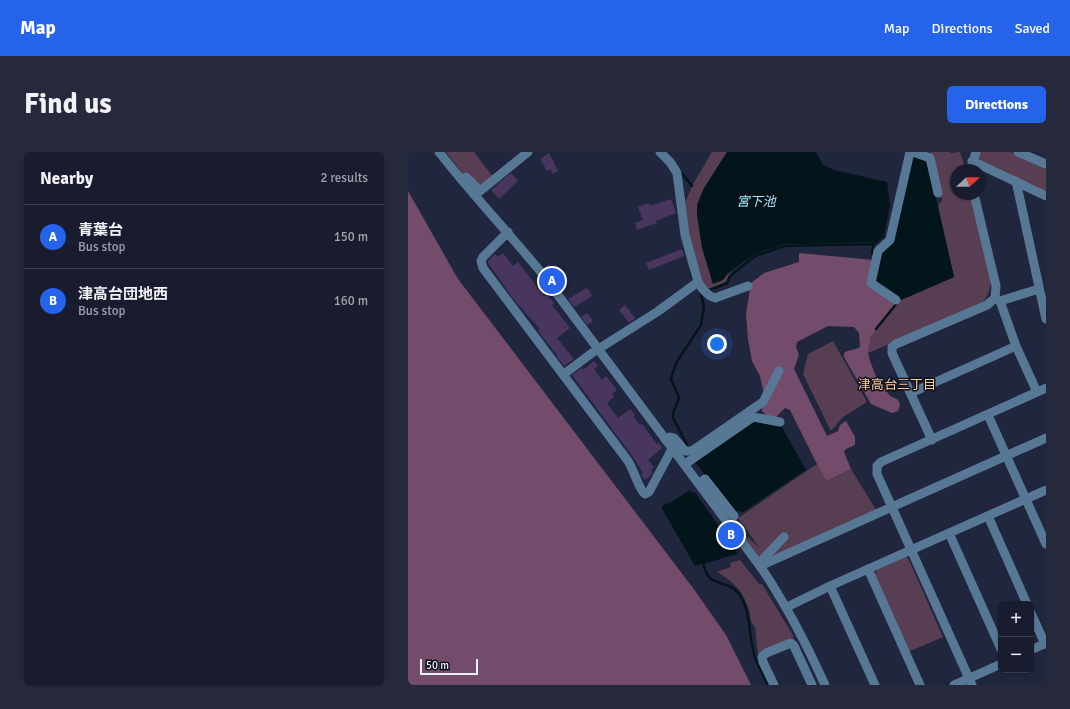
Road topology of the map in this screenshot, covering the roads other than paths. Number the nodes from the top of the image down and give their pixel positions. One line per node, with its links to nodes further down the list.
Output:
1 (439, 152): 9 (street)
2 (528, 152): 9 (street)
3 (660, 152): 15 (street)
4 (910, 152): 19 (street)
5 (913, 152): 11 (street)
6 (1018, 152): 8 (street)
7 (974, 156): 10 (street)
8 (1046, 164)
9 (462, 181): 14 (street)
10 (1016, 181): 12 (street); 17 (street)
11 (938, 193)
12 (1046, 196)
13 (975, 200): 18 (street)
14 (508, 232): 22 (street); 24 (street)
15 (696, 283): 16 (street); 22 (street)
16 (748, 286)
17 (1039, 289): 18 (street); 20 (street)
18 (997, 299): 21 (street); 27 (street)
19 (896, 300)
20 (1046, 319)
21 (1016, 346): 26 (street); 27 (street)
22 (598, 349): 24 (street); 31 (street)
23 (779, 371): 31 (street)
24 (564, 374): 33 (street)
25 (1046, 388): 26 (street)
26 (1037, 392): 28 (street)
27 (911, 394): 32 (street)
28 (988, 415): 32 (street); 34 (street)
29 (780, 422): 35 (street)
30 (1046, 438): 34 (street)
31 (665, 439): 33 (street)
32 (932, 440): 39 (street)
33 (672, 448): 35 (street)
34 (1006, 456): 38 (street); 39 (street)
35 (685, 464): 36 (street)
36 (699, 484): 40 (street); 46 (street)
37 (1046, 490): 38 (street)
38 (1025, 499): 41 (street); 44 (street)
39 (892, 506): 45 (street); 46 (street)
40 (734, 516)
41 (988, 516): 42 (street); 49 (street)
42 (949, 533): 45 (street); 52 (street)
43 (784, 537): 46 (street)
44 (1046, 544)
45 (912, 550): 47 (street); 56 (street)
46 (760, 566): 50 (street)
47 (868, 569): 48 (street); 61 (street)
48 (830, 586): 50 (street); 60 (street)
49 (1026, 601)
50 (787, 607): 59 (street)
51 (1034, 619): 53 (street)
52 (998, 642)
53 (1045, 643): 54 (street)
54 (1034, 648)
55 (998, 666): 56 (street)
56 (970, 682): 62 (street)
57 (774, 685): 58 (street)
58 (812, 685)
59 (825, 685)
60 (875, 685)
61 (920, 685)
62 (954, 685)

